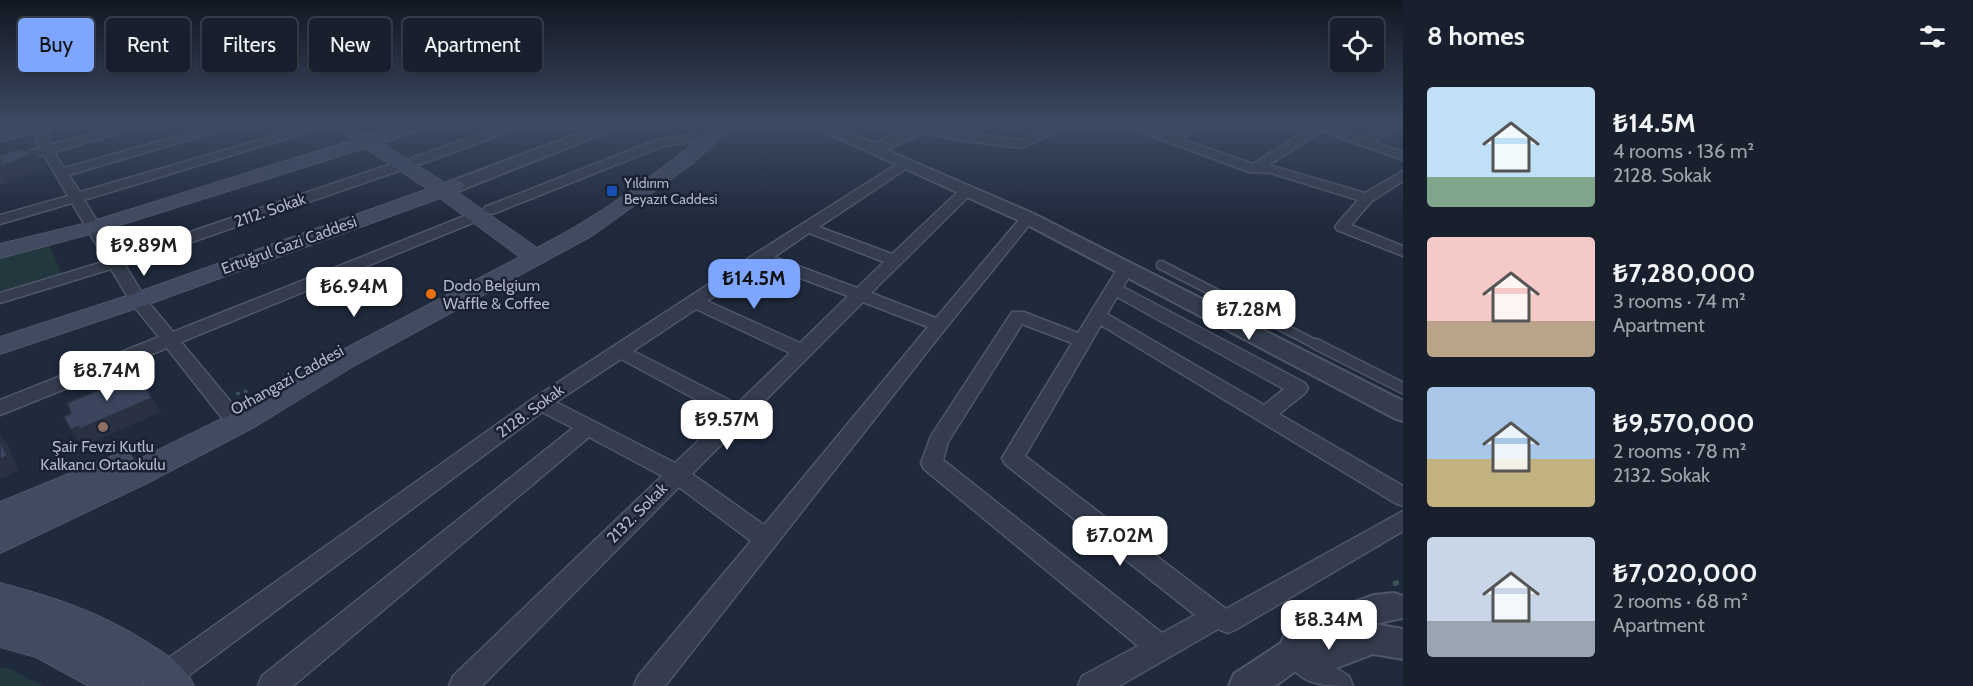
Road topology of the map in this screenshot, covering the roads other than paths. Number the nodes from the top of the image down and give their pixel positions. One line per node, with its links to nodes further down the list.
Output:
1 (29, 155): 15 (street)
2 (50, 155): 19 (street)
3 (125, 155): 19 (street)
4 (223, 155): 23 (street)
5 (325, 155): 28 (main road)
6 (396, 155): 16 (main road)
7 (432, 155): 16 (street, 2112. Sokak)
8 (536, 155): 21 (street, Ertuğrul Gazi Caddesi)
9 (630, 155): 25 (street)
10 (672, 155): 32 (main road, Orhangazi Caddesi)
11 (691, 155): 32 (main road)
12 (885, 155): 17 (street)
13 (1214, 155): 18 (street)
14 (1275, 155): 18 (street)
15 (0, 163)
16 (409, 163): 21 (main road); 35 (street, 2112. Sokak)
17 (905, 164): 22 (street); 29 (street, 2128. Sokak)
18 (1254, 169): 24 (street)
19 (61, 173): 23 (street)
20 (1403, 175): 24 (street)
21 (448, 188): 25 (main road); 41 (main road, Ertuğrul Gazi Caddesi)
22 (967, 191): 26 (street); 34 (street, 2132. Sokak)
23 (76, 198): 27 (street); 28 (street)
24 (1367, 198): 31 (street)
25 (484, 213): 32 (main road); 45 (street)
26 (1028, 219): 37 (street); 44 (street)
27 (0, 220)
28 (94, 227): 30 (main road); 35 (street)
29 (807, 227): 33 (street, 2128. Sokak); 34 (street)
30 (0, 251)
31 (1403, 251)
32 (538, 252): 54 (main road, Orhangazi Caddesi); 65 (main road)
33 (760, 257): 39 (street); 42 (street, 2128. Sokak)
34 (894, 260): 39 (street, 2132. Sokak)
35 (115, 263): 40 (street, 2112. Sokak); 41 (street)
36 (1161, 265): 51 (lane)
37 (1126, 268): 38 (street); 48 (street)
38 (1114, 289): 43 (street); 57 (street)
39 (859, 295): 44 (street); 50 (street, 2132. Sokak)
40 (0, 297)
41 (138, 300): 45 (street); 47 (main road, Ertuğrul Gazi Caddesi)
42 (693, 301): 49 (street, 2128. Sokak); 50 (street)
43 (1098, 316): 46 (street); 57 (street)
44 (939, 325): 64 (street)
45 (168, 340): 53 (street); 54 (street)
46 (1083, 341): 68 (street); 72 (street)
47 (0, 346)
48 (1278, 349): 55 (street); 58 (street)
49 (618, 350): 52 (street, 2128. Sokak); 56 (street)
50 (801, 351): 56 (street, 2132. Sokak)
51 (1403, 388)
52 (541, 402): 59 (street); 74 (street, 2128. Sokak)
53 (0, 408)
54 (229, 412): 62 (main road, Orhangazi Caddesi)
55 (1403, 412)
56 (738, 413): 60 (street, 2132. Sokak)
57 (1265, 415): 61 (street)
58 (1403, 422)
59 (589, 426): 60 (street); 76 (street)
60 (677, 474): 64 (street); 77 (street, 2132. Sokak)
61 (1403, 497)
62 (0, 516)
63 (1403, 520): 68 (street)
64 (765, 538): 78 (street)
65 (0, 539)
66 (0, 599): 74 (main road)
67 (1398, 605): 70 (street); 73 (street)
68 (1216, 616): 72 (street)
69 (0, 630): 75 (main road)
70 (1403, 638)
71 (1403, 644): 73 (street)
72 (1160, 648): 79 (street)
73 (1293, 654): 80 (street); 81 (street)
74 (170, 681)
75 (123, 686)
76 (272, 686)
77 (463, 686)
78 (648, 686)
79 (1092, 686)
80 (1246, 686)
81 (1339, 686)

